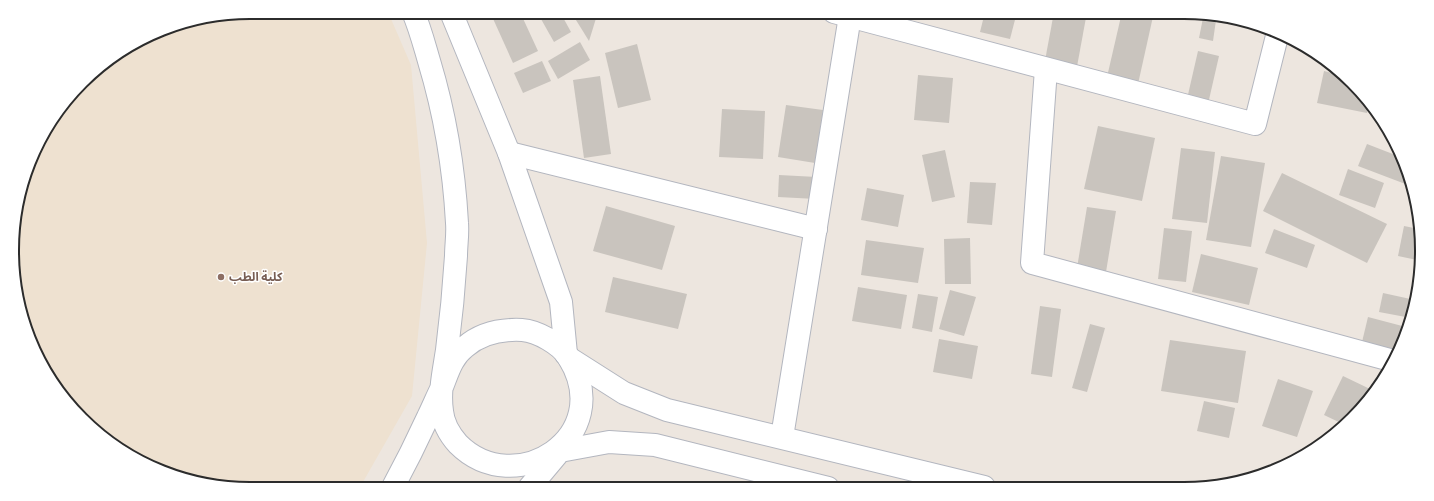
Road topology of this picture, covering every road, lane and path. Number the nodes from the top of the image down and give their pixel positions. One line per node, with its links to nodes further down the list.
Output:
1 (416, 19): 11 (street)
2 (454, 19): 7 (street)
3 (841, 19): 8 (street)
4 (861, 19): 6 (street)
5 (1276, 39): 6 (street)
6 (1046, 69): 10 (street)
7 (509, 153): 8 (street); 9 (street)
8 (816, 229): 12 (street)
9 (568, 356): 11 (street); 12 (street); 13 (street)
10 (1388, 359)
11 (442, 386): 13 (street); 14 (street)
12 (782, 437): 17 (street)
13 (560, 451): 15 (street); 16 (street)
14 (396, 482)
15 (534, 482)
16 (804, 482)
17 (964, 482)

